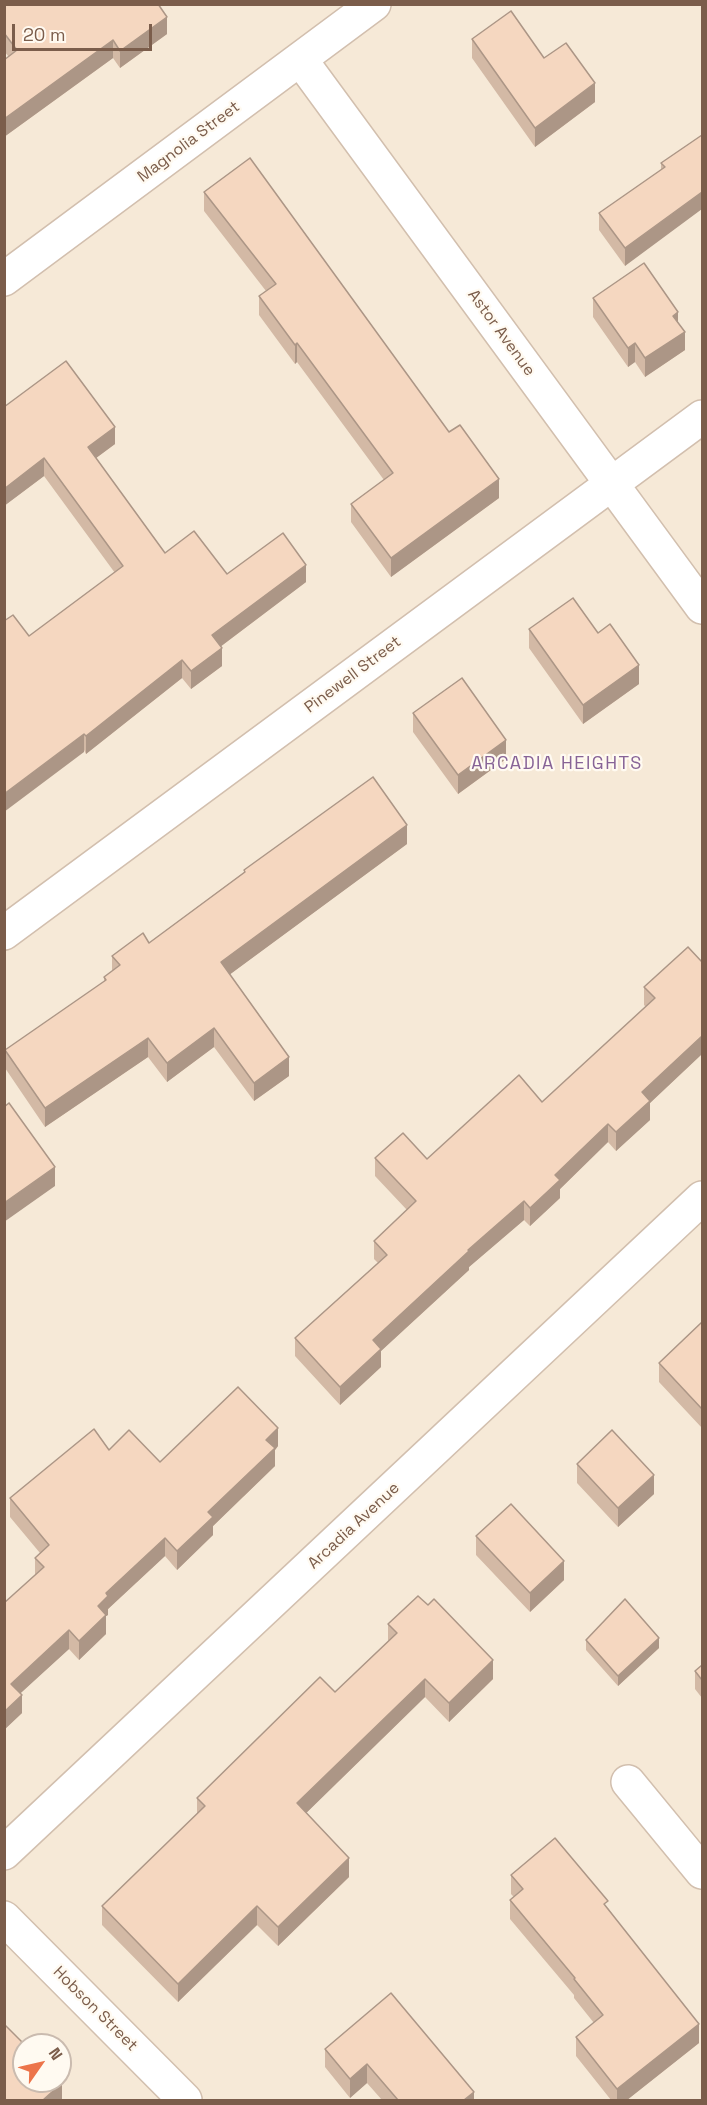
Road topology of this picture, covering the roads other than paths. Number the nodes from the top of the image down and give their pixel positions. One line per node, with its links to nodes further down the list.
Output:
1 (374, 4): 2 (street, Magnolia Street)
2 (300, 59): 3 (street, Magnolia Street); 5 (street, Astor Avenue)
3 (4, 279)
4 (702, 417): 5 (street, Pinewell Street)
5 (611, 484): 6 (street, Astor Avenue); 7 (street, Pinewell Street)
6 (702, 607)
7 (4, 933)
8 (702, 1198): 10 (street, Arcadia Avenue)
9 (628, 1782): 11 (street)
10 (4, 1853)
11 (702, 1872)
12 (4, 1918): 13 (street, Hobson Street)
13 (184, 2100)

